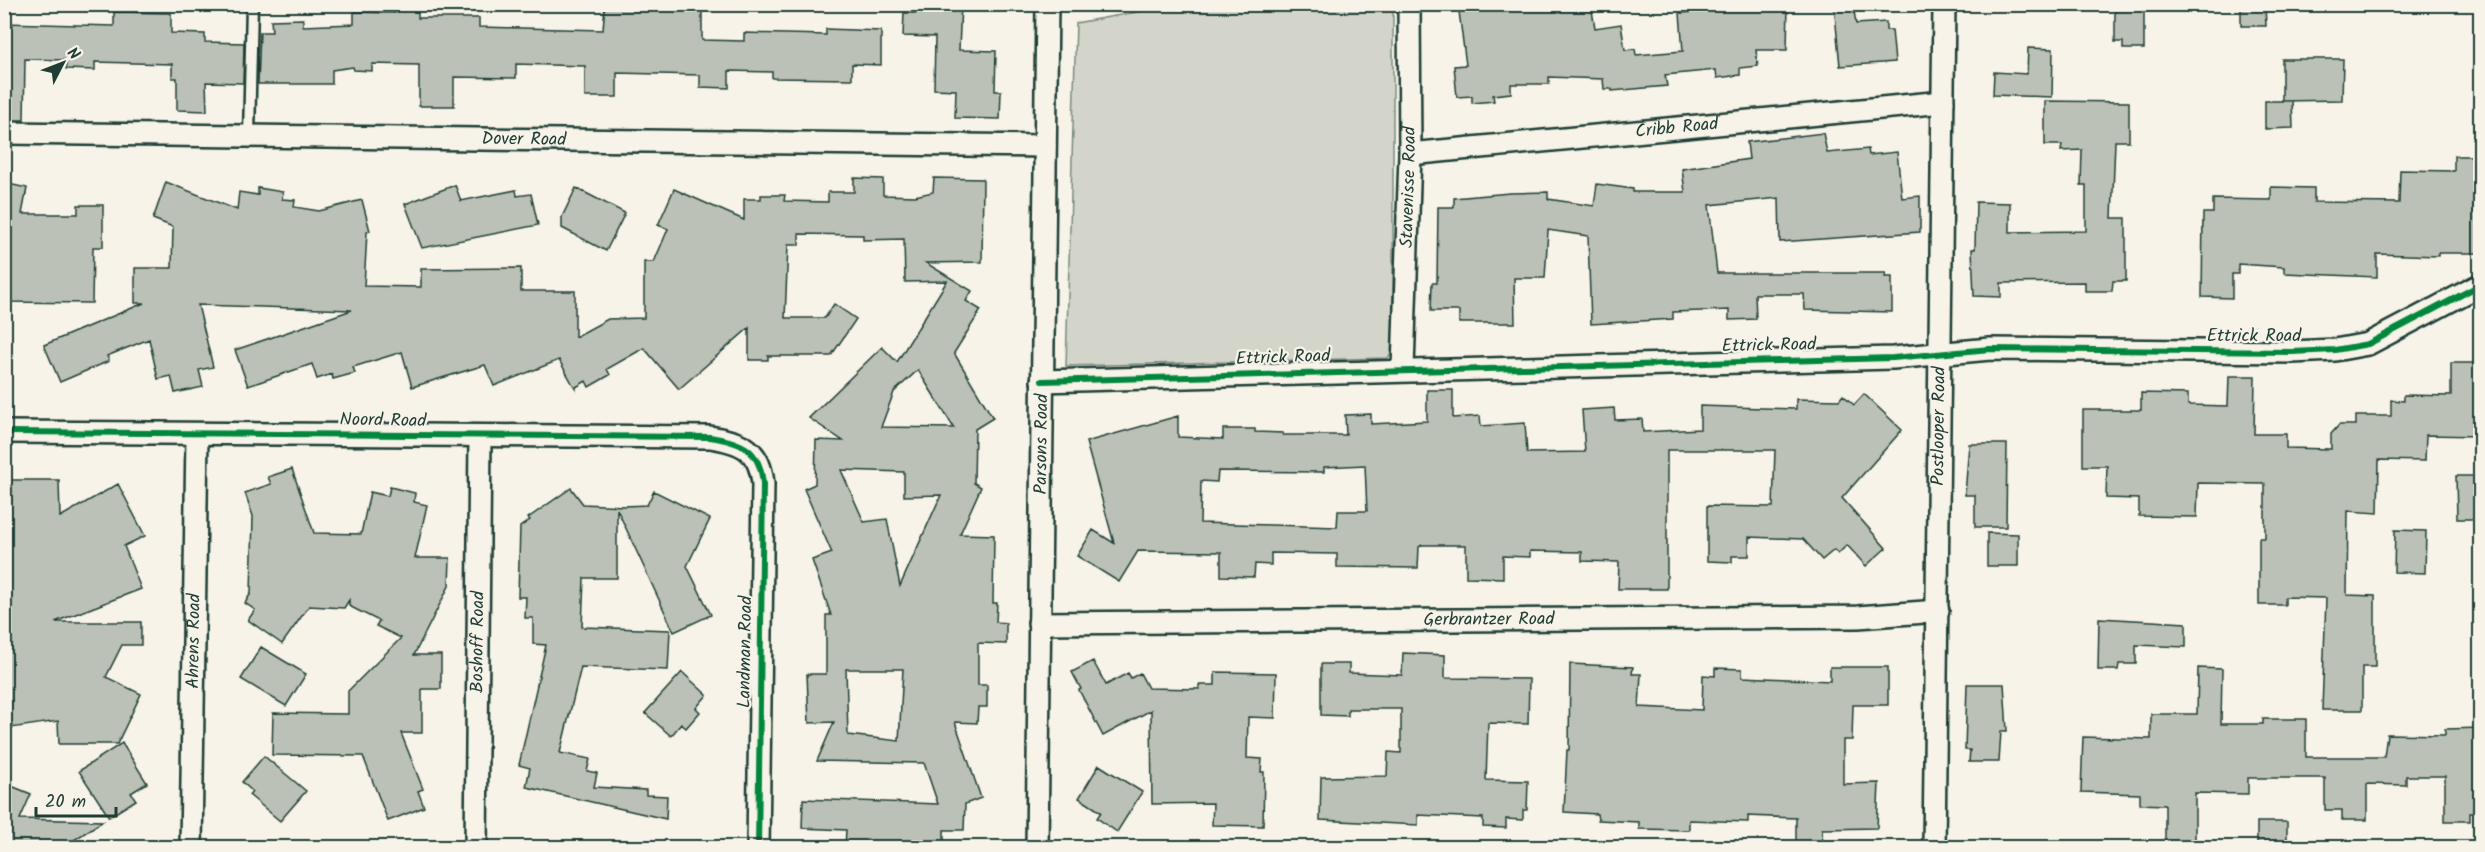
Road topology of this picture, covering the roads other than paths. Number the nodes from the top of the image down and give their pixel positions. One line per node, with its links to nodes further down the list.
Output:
1 (252, 4): 7 (lane)
2 (1409, 4): 9 (street, Stavenisse Road)
3 (1944, 4): 5 (street, Postlooper Road)
4 (1054, 6): 8 (street, Parsons Road)
5 (1943, 102): 9 (street, Cribb Road); 11 (street, Postlooper Road)
6 (4, 133): 7 (street, Dover Road)
7 (249, 136): 8 (street, Dover Road)
8 (1045, 146): 13 (street, Parsons Road)
9 (1410, 154): 12 (street, Stavenisse Road)
10 (2481, 285): 11 (street, Ettrick Road)
11 (1939, 355): 12 (street, Ettrick Road); 18 (street, Postlooper Road)
12 (1403, 369): 13 (street, Ettrick Road)
13 (1042, 381): 19 (street, Parsons Road)
14 (4, 432): 15 (street, Noord Road)
15 (197, 434): 16 (street, Noord Road); 20 (street, Ahrens Road)
16 (480, 437): 17 (street, Noord Road); 21 (street, Boshoff Road)
17 (756, 457): 22 (street, Landman Road)
18 (1938, 611): 19 (street, Gerbrantzer Road); 24 (street, Postlooper Road)
19 (1039, 623): 23 (street, Parsons Road)
20 (191, 848)
21 (476, 848)
22 (758, 848)
23 (1037, 848)
24 (1934, 848)

